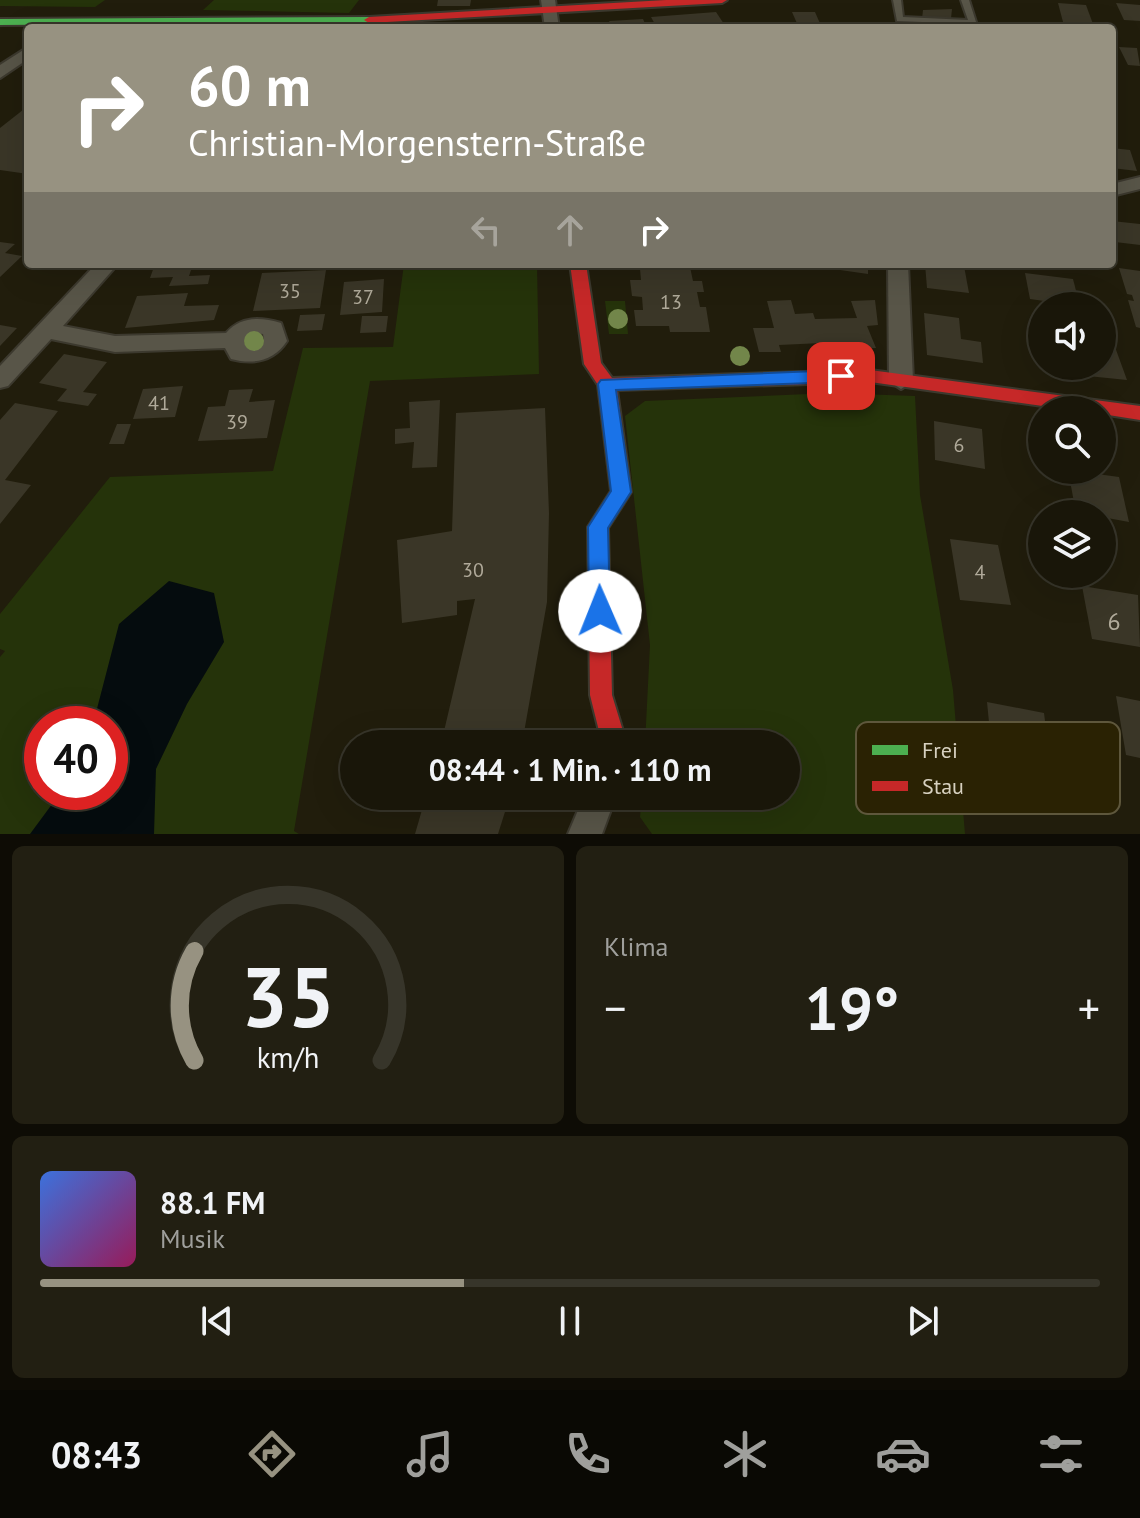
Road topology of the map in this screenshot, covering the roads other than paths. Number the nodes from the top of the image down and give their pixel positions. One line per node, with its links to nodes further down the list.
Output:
1 (722, 0): 4 (street)
2 (897, 0): 3 (lane)
3 (965, 0)
4 (550, 13): 7 (street)
5 (0, 22): 6 (street)
6 (41, 24)
7 (123, 24)
8 (24, 55): 9 (street)
9 (0, 73)
10 (1140, 183): 11 (street)
11 (1116, 189)
12 (1116, 197): 13 (street)
13 (1140, 199)
14 (104, 268): 17 (street)
15 (579, 268): 21 (street)
16 (898, 268): 20 (street)
17 (46, 330): 18 (street); 19 (street)
18 (232, 340)
19 (0, 380)
20 (901, 381): 21 (street); 22 (street)
21 (607, 384): 23 (street)
22 (1140, 413)
23 (611, 730)
24 (594, 810): 25 (street)
25 (585, 834)

